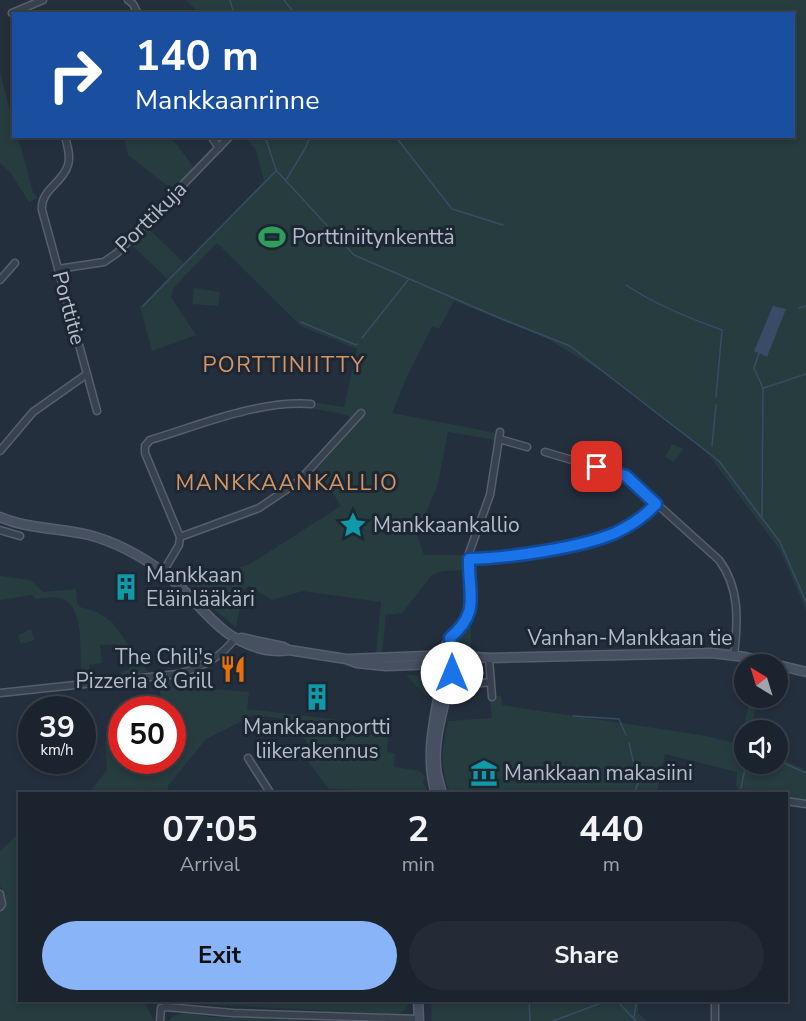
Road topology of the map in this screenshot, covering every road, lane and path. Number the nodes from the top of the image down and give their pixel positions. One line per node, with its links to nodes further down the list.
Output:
1 (43, 0): 3 (street)
2 (128, 0): 4 (street)
3 (14, 12)
4 (137, 12)
5 (65, 138): 10 (street, Porttitie)
6 (212, 138): 8 (street)
7 (228, 138): 8 (street, Porttikuja)
8 (219, 148): 10 (street, Porttikuja)
9 (15, 263): 11 (street)
10 (57, 269): 12 (street, Porttitie)
11 (0, 280)
12 (87, 374): 14 (street); 17 (street, Porttitie)
13 (311, 404): 23 (street)
14 (97, 411)
15 (361, 413): 23 (street)
16 (526, 447): 24 (street)
17 (0, 451)
18 (545, 452): 19 (street)
19 (656, 504): 24 (street); 27 (street)
20 (0, 517): 25 (main road)
21 (0, 530): 22 (street)
22 (20, 536)
23 (180, 537): 25 (street)
24 (469, 559): 30 (street)
25 (163, 572): 26 (main road)
26 (236, 637): 30 (main road, Vanhan-Mankkaan tie); 35 (street)
27 (734, 654)
28 (734, 655): 29 (main road, Vanhan-Mankkaan tie)
29 (489, 658): 30 (main road, Vanhan-Mankkaan tie); 33 (street)
30 (448, 660): 34 (main road)
31 (788, 668): 32 (main road, Vanhan-Mankkaan tie)
32 (806, 672)
33 (491, 682): 34 (street); 36 (street)
34 (444, 687): 39 (main road); 40 (main road)
35 (0, 693)
36 (492, 697)
37 (248, 758): 38 (street)
38 (270, 792)
39 (435, 792)
40 (441, 792)
41 (788, 801): 42 (street)
42 (806, 804)
43 (0, 894): 44 (street)
44 (0, 907)
45 (418, 1002): 47 (main road)
46 (715, 1002): 49 (street)
47 (419, 1020): 48 (street)
48 (160, 1021)
49 (716, 1021)

